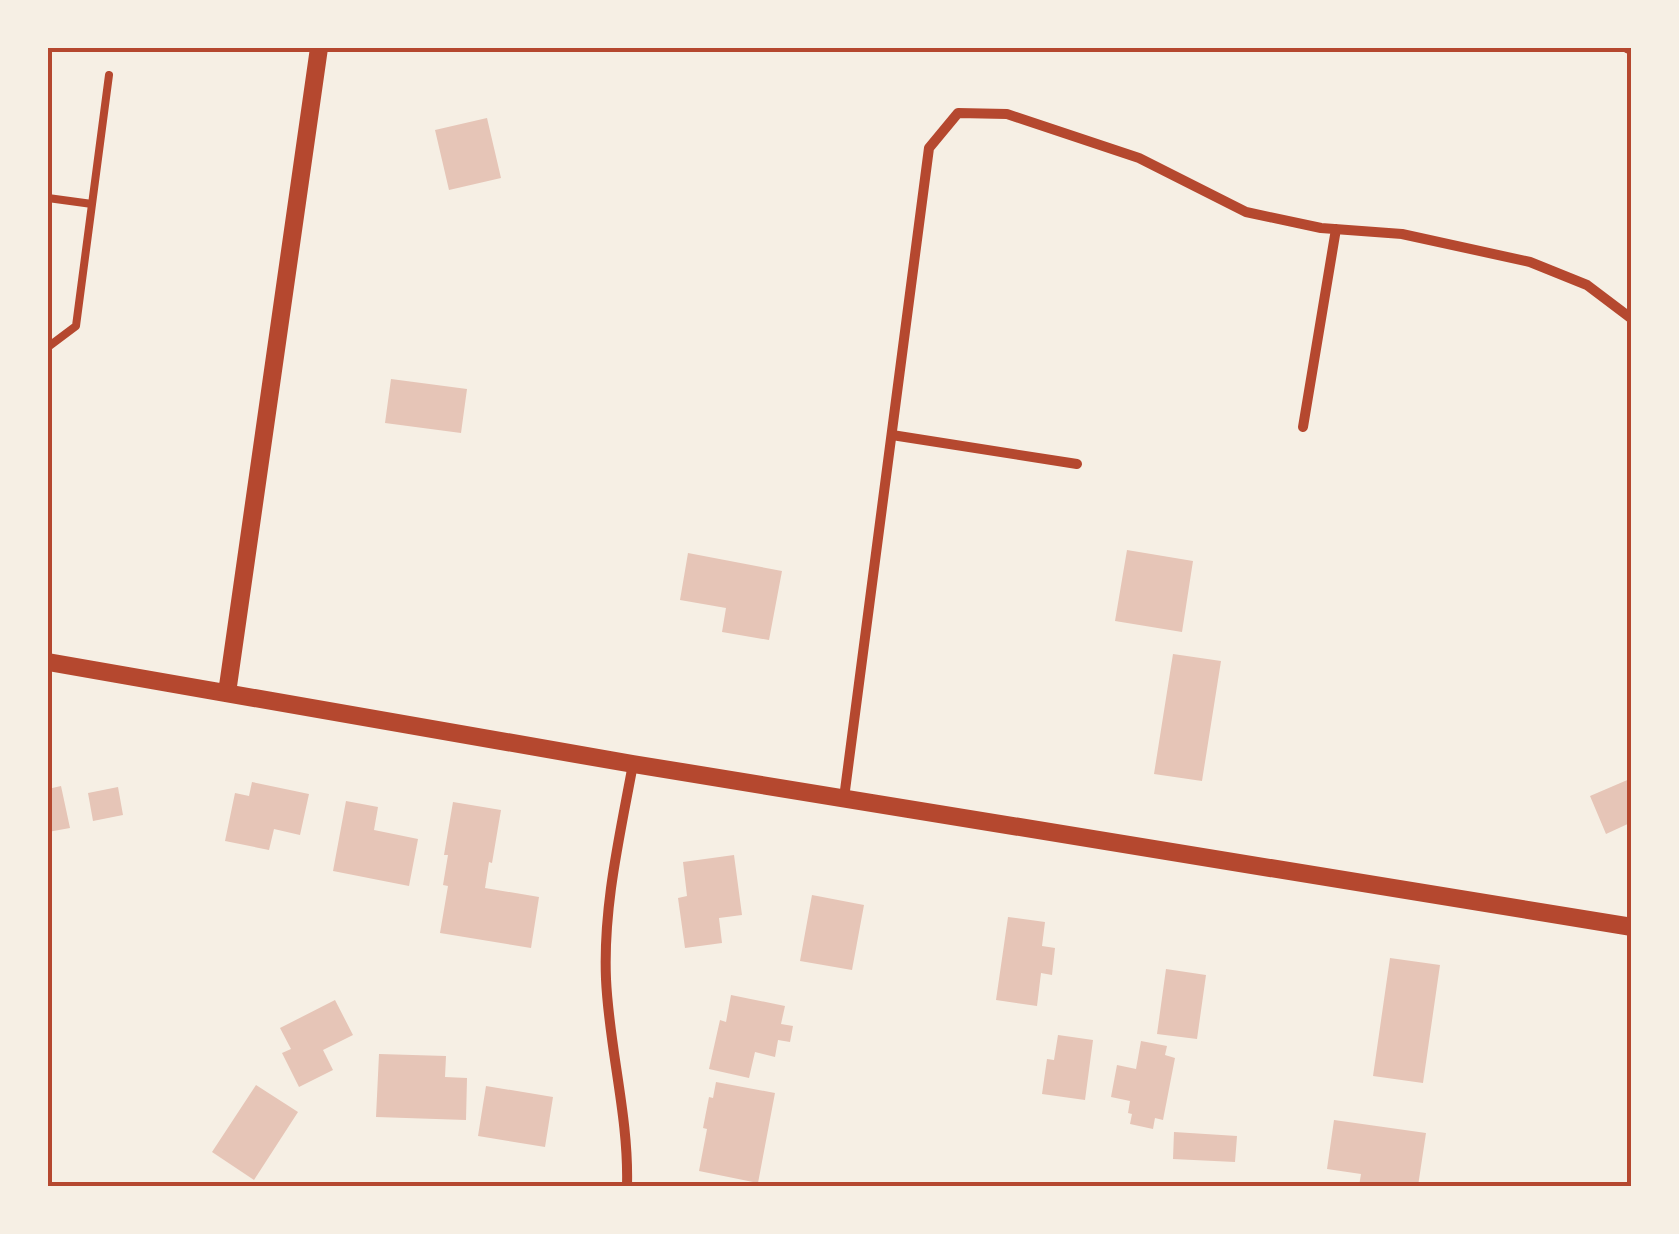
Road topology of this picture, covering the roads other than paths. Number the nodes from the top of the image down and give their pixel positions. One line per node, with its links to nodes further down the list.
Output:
1 (319, 48): 12 (street)
2 (109, 75): 4 (lane)
3 (48, 198): 4 (lane)
4 (92, 204): 7 (lane)
5 (1336, 229): 6 (street); 8 (street); 9 (street)
6 (1632, 319)
7 (48, 347)
8 (1303, 428)
9 (892, 435): 10 (street); 14 (street)
10 (1077, 464)
11 (48, 662): 12 (street)
12 (227, 693): 13 (street)
13 (633, 764): 14 (street); 16 (street)
14 (844, 798): 15 (street)
15 (1632, 927)
16 (627, 1186)

